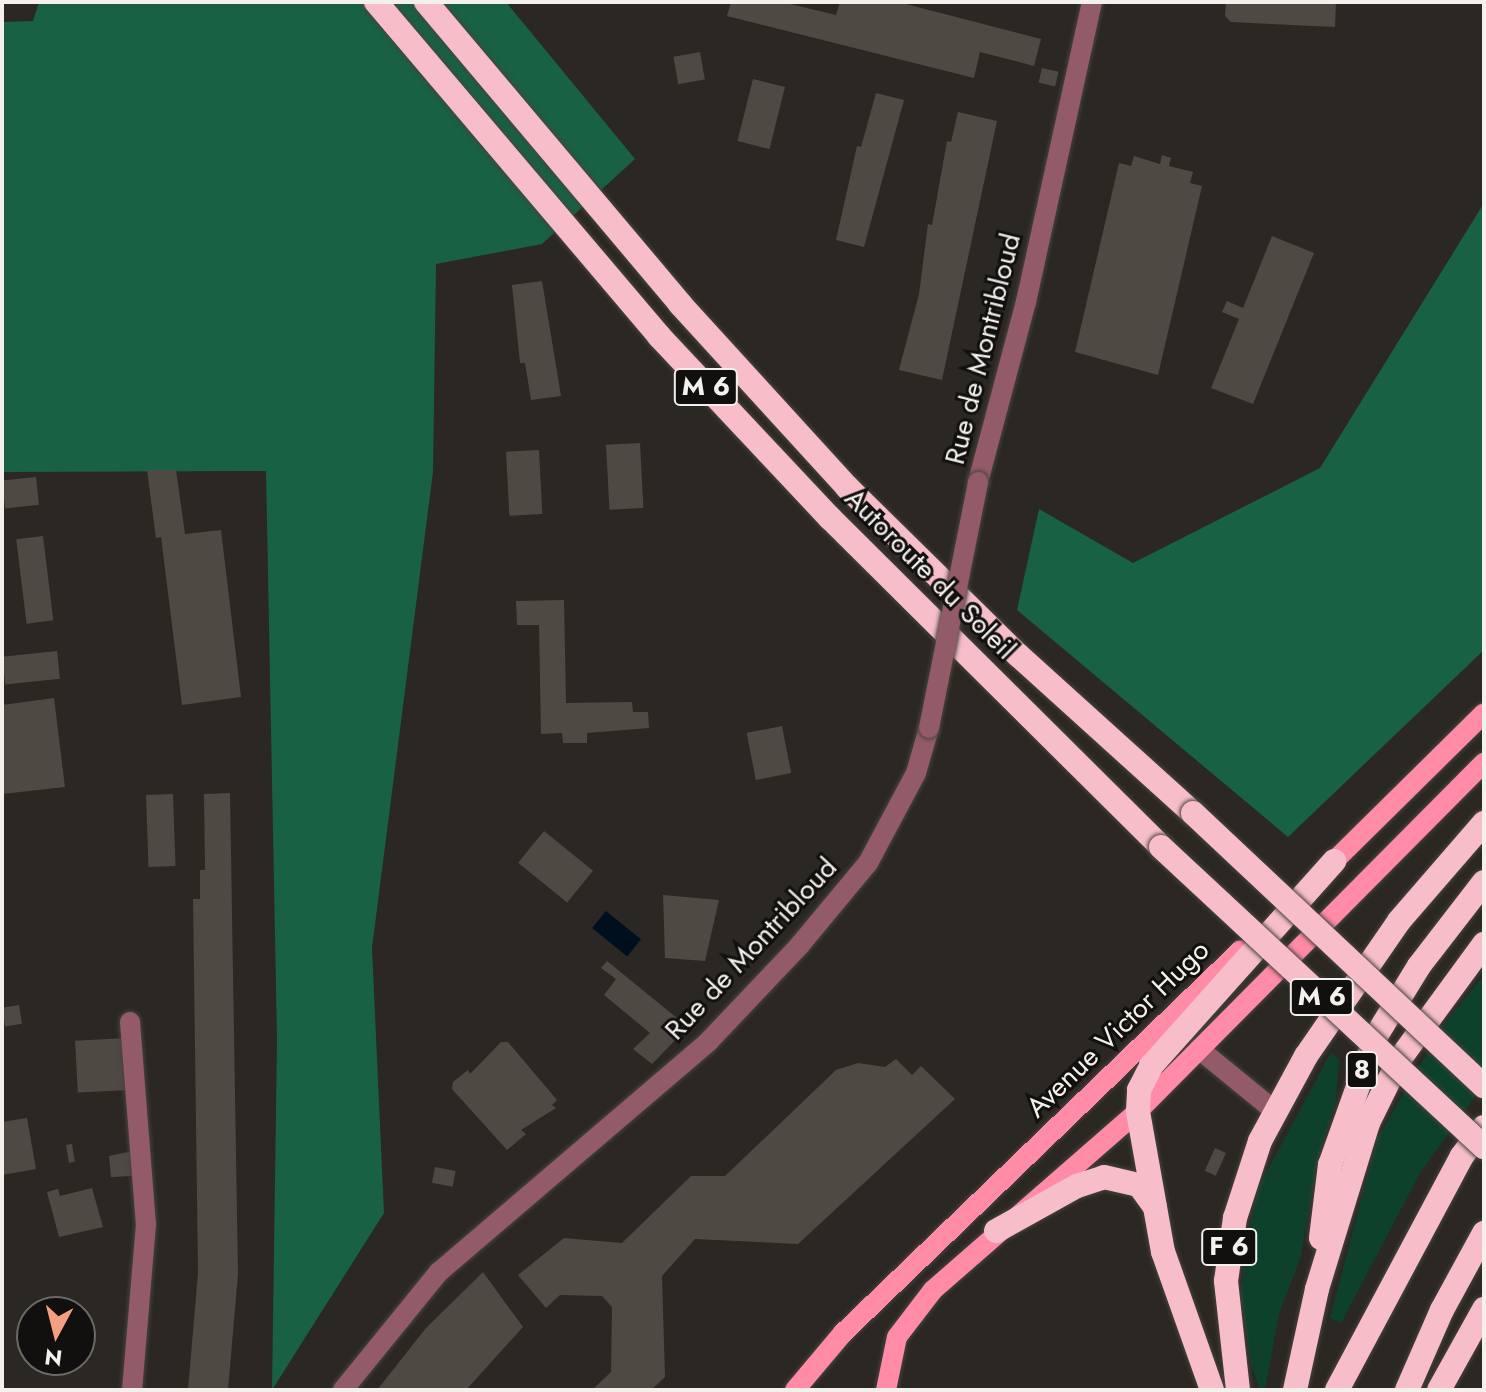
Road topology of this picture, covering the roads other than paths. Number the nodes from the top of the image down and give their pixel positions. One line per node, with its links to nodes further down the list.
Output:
1 (376, 2): 16 (highway, Autoroute du Soleil / M 6, bridge)
2 (426, 2): 12 (highway, Autoroute du Soleil / M 6, bridge)
3 (1092, 2): 23 (street, Rue de Montribloud, bridge)
4 (1484, 713): 7 (main road, Avenue Victor Hugo)
5 (1484, 763): 11 (main road)
6 (1484, 823): 14 (highway)
7 (1334, 861): 13 (highway); 24 (main road, Avenue Victor Hugo)
8 (1484, 882): 20 (highway, 8)
9 (1484, 944): 20 (highway)
10 (130, 1022): 22 (street)
11 (1199, 1049): 13 (main road); 14 (street)
12 (1484, 1086)
13 (1138, 1111): 17 (highway); 18 (main road)
14 (1276, 1112): 27 (highway, F 6)
15 (1484, 1127): 29 (highway)
16 (1484, 1147)
17 (1157, 1208): 18 (highway); 26 (highway)
18 (996, 1231): 25 (main road)
19 (1484, 1233): 30 (highway)
20 (1317, 1289): 28 (highway)
21 (1484, 1309): 31 (highway)
22 (132, 1390)
23 (343, 1390)
24 (795, 1390)
25 (886, 1390)
26 (1212, 1390)
27 (1238, 1390)
28 (1295, 1390)
29 (1337, 1390)
30 (1407, 1390)
31 (1439, 1390)

